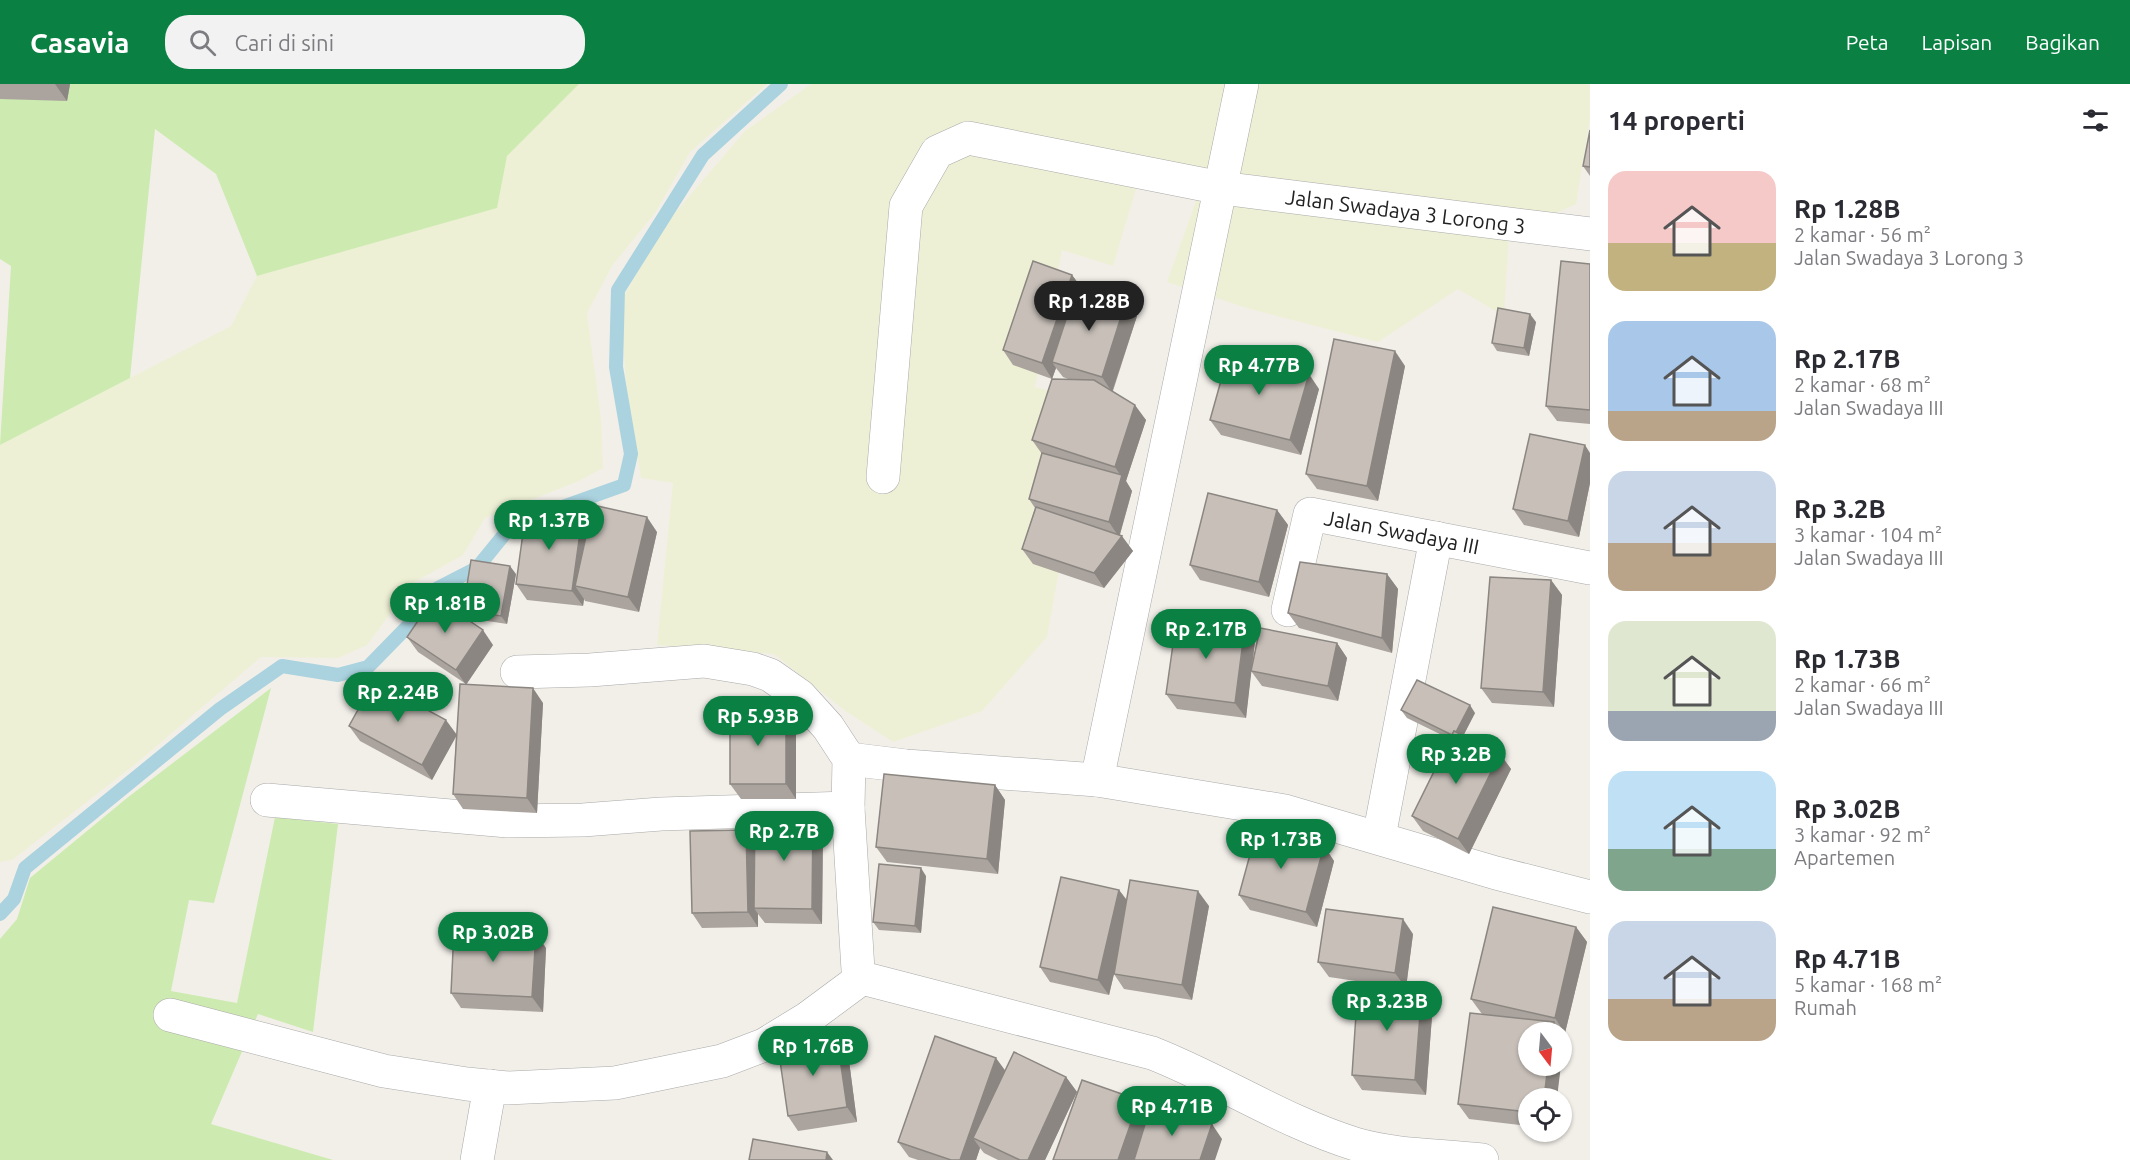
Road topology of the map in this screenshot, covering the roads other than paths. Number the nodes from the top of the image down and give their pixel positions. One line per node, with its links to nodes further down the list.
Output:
1 (1242, 84): 2 (street)
2 (1221, 188): 3 (street, Jalan Swadaya 3 Lorong 3); 4 (street, Jalan Swadaya 3 Lorong 3); 10 (street)
3 (1590, 234)
4 (883, 477)
5 (1436, 538): 6 (street, Jalan Swadaya III); 7 (street, Jalan Swadaya III); 13 (street)
6 (1590, 568)
7 (1288, 610)
8 (517, 672): 9 (street)
9 (849, 759): 10 (street); 12 (street)
10 (1097, 780): 13 (street)
11 (267, 800): 12 (street)
12 (848, 808): 15 (street)
13 (1379, 837): 14 (street)
14 (1590, 897)
15 (862, 978): 17 (street); 19 (street)
16 (170, 1015): 17 (street)
17 (490, 1086): 18 (street)
18 (477, 1160)
19 (1482, 1160)

